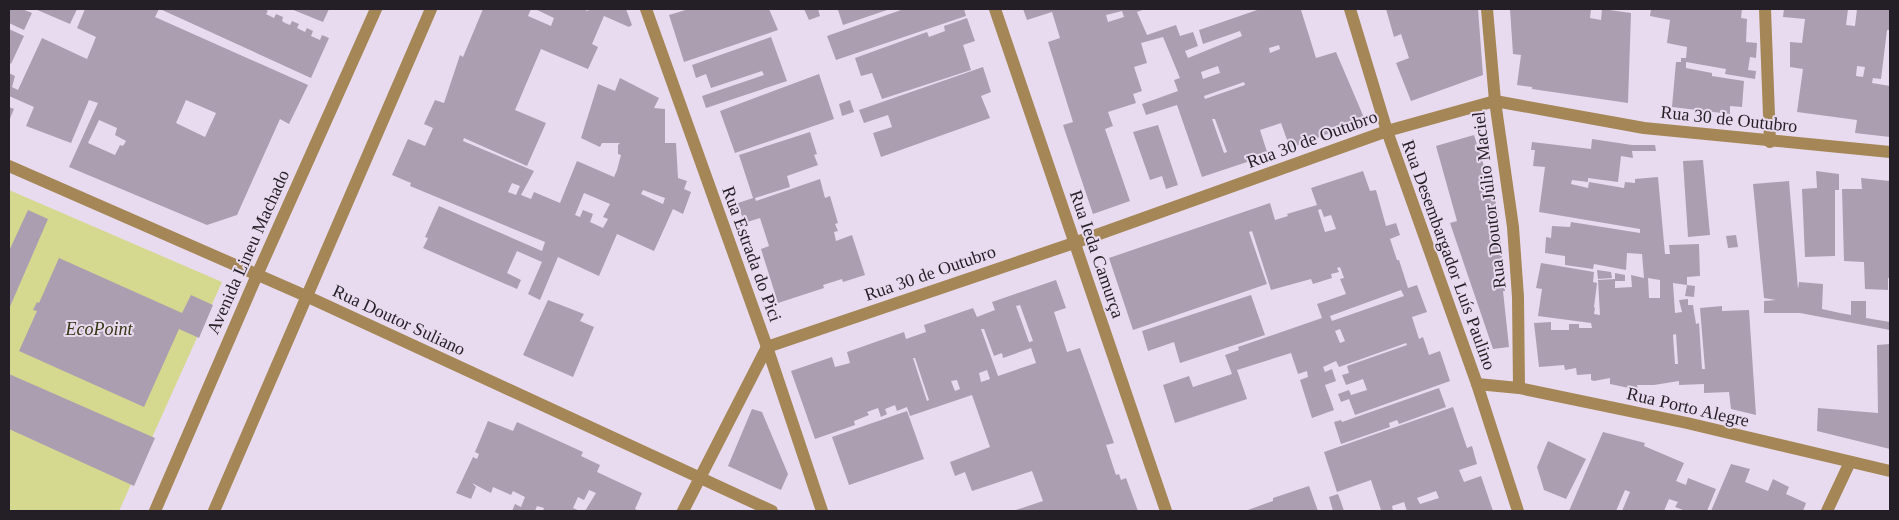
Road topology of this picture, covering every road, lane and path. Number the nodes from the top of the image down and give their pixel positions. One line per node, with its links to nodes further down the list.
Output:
1 (376, 9): 14 (street, Avenida Lineu Machado)
2 (431, 9): 15 (street)
3 (646, 9): 16 (street, Rua Estrada do Pici)
4 (995, 9): 13 (street, Rua Ieda Camurça)
5 (1350, 9): 9 (street, Rua Desembargador Luís Paulino)
6 (1487, 9): 8 (street, Rua Doutor Júlio Maciel)
7 (1765, 9): 10 (street)
8 (1495, 101): 9 (street, Rua 30 de Outubro); 10 (street, Rua 30 de Outubro); 18 (street, Rua Doutor Júlio Maciel)
9 (1387, 131): 13 (street, Rua 30 de Outubro); 17 (street, Rua Desembargador Luís Paulino)
10 (1770, 142): 11 (street, Rua 30 de Outubro)
11 (1890, 152)
12 (9, 166): 14 (street, Rua Doutor Suliano)
13 (1074, 243): 16 (street, Rua 30 de Outubro); 27 (street, Rua Ieda Camurça)
14 (257, 275): 15 (street, Rua Doutor Suliano); 22 (street, Avenida Lineu Machado)
15 (306, 296): 21 (street, Rua Doutor Suliano); 23 (street)
16 (767, 347): 21 (street); 26 (street, Rua Estrada do Pici)
17 (1477, 384): 18 (street, Rua Porto Alegre); 28 (street, Rua Desembargador Luís Paulino)
18 (1519, 388): 19 (street, Rua Porto Alegre)
19 (1850, 462): 20 (street, Rua Porto Alegre); 29 (street)
20 (1890, 471)
21 (698, 479): 24 (street); 25 (street, Rua Doutor Suliano)
22 (155, 511)
23 (214, 511)
24 (683, 511)
25 (772, 511)
26 (822, 511)
27 (1166, 511)
28 (1518, 511)
29 (1827, 511)

